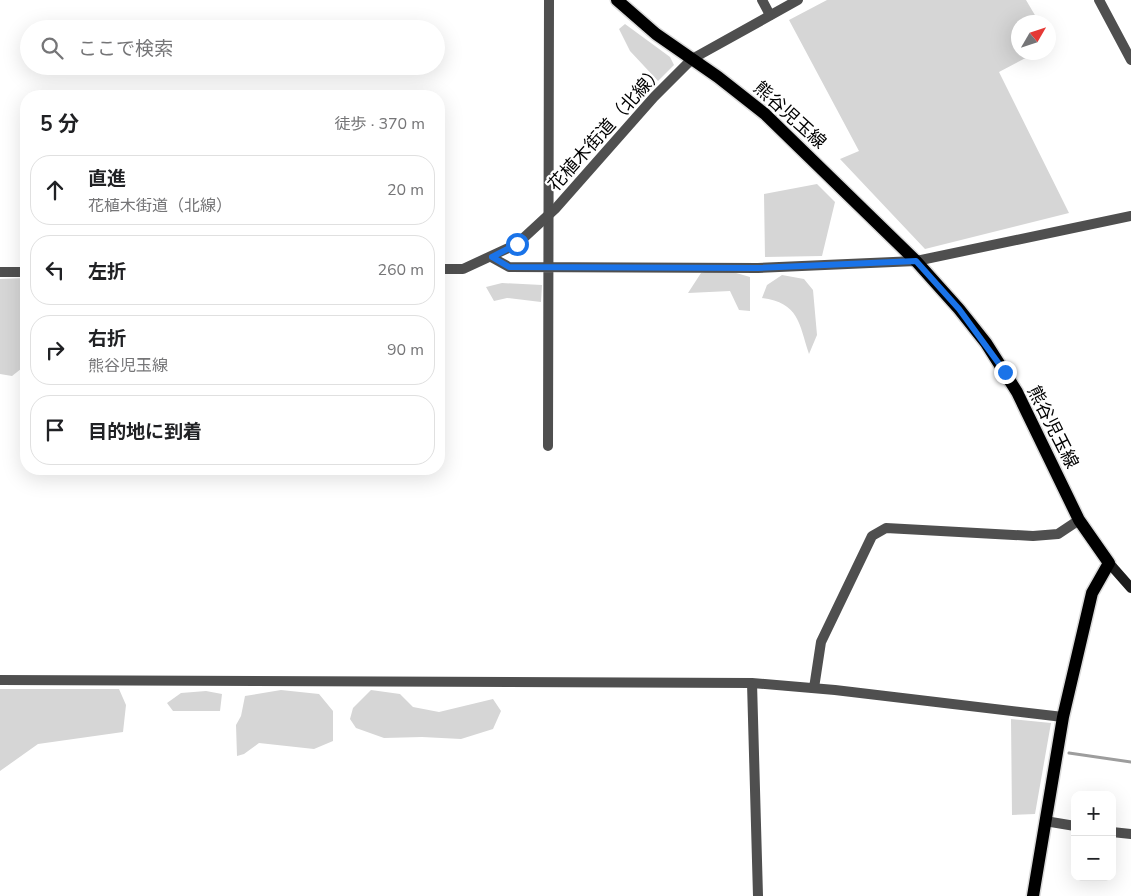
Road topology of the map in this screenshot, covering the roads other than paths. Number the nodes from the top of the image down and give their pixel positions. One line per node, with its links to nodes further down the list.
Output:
1 (549, 0): 9 (street)
2 (617, 0): 7 (main road, 熊谷児玉線)
3 (762, 0): 6 (street)
4 (798, 0): 6 (street, 花植木街道（北線）)
5 (1099, 0): 8 (street)
6 (770, 14): 7 (street, 花植木街道（北線）)
7 (692, 59): 9 (street, 花植木街道（北線）); 12 (main road, 熊谷児玉線)
8 (1131, 60)
9 (547, 216): 11 (street, 花植木街道（北線）); 13 (street)
10 (1131, 216): 12 (street)
11 (492, 257): 13 (street); 14 (street, 花植木街道（北線）)
12 (916, 261): 13 (street); 18 (main road, 熊谷児玉線)
13 (547, 266): 17 (street)
14 (445, 270)
15 (0, 272): 16 (street)
16 (20, 272)
17 (548, 446)
18 (1079, 520): 19 (main road, 熊谷児玉線); 23 (street)
19 (1109, 563): 20 (main road); 24 (main road)
20 (1130, 586)
21 (0, 680): 22 (street)
22 (752, 683): 23 (street); 29 (street)
23 (814, 688): 24 (street)
24 (1063, 717): 25 (main road)
25 (1045, 821): 26 (street); 30 (main road)
26 (1071, 825)
27 (1116, 832): 28 (street)
28 (1131, 834)
29 (758, 896)
30 (1033, 896)

